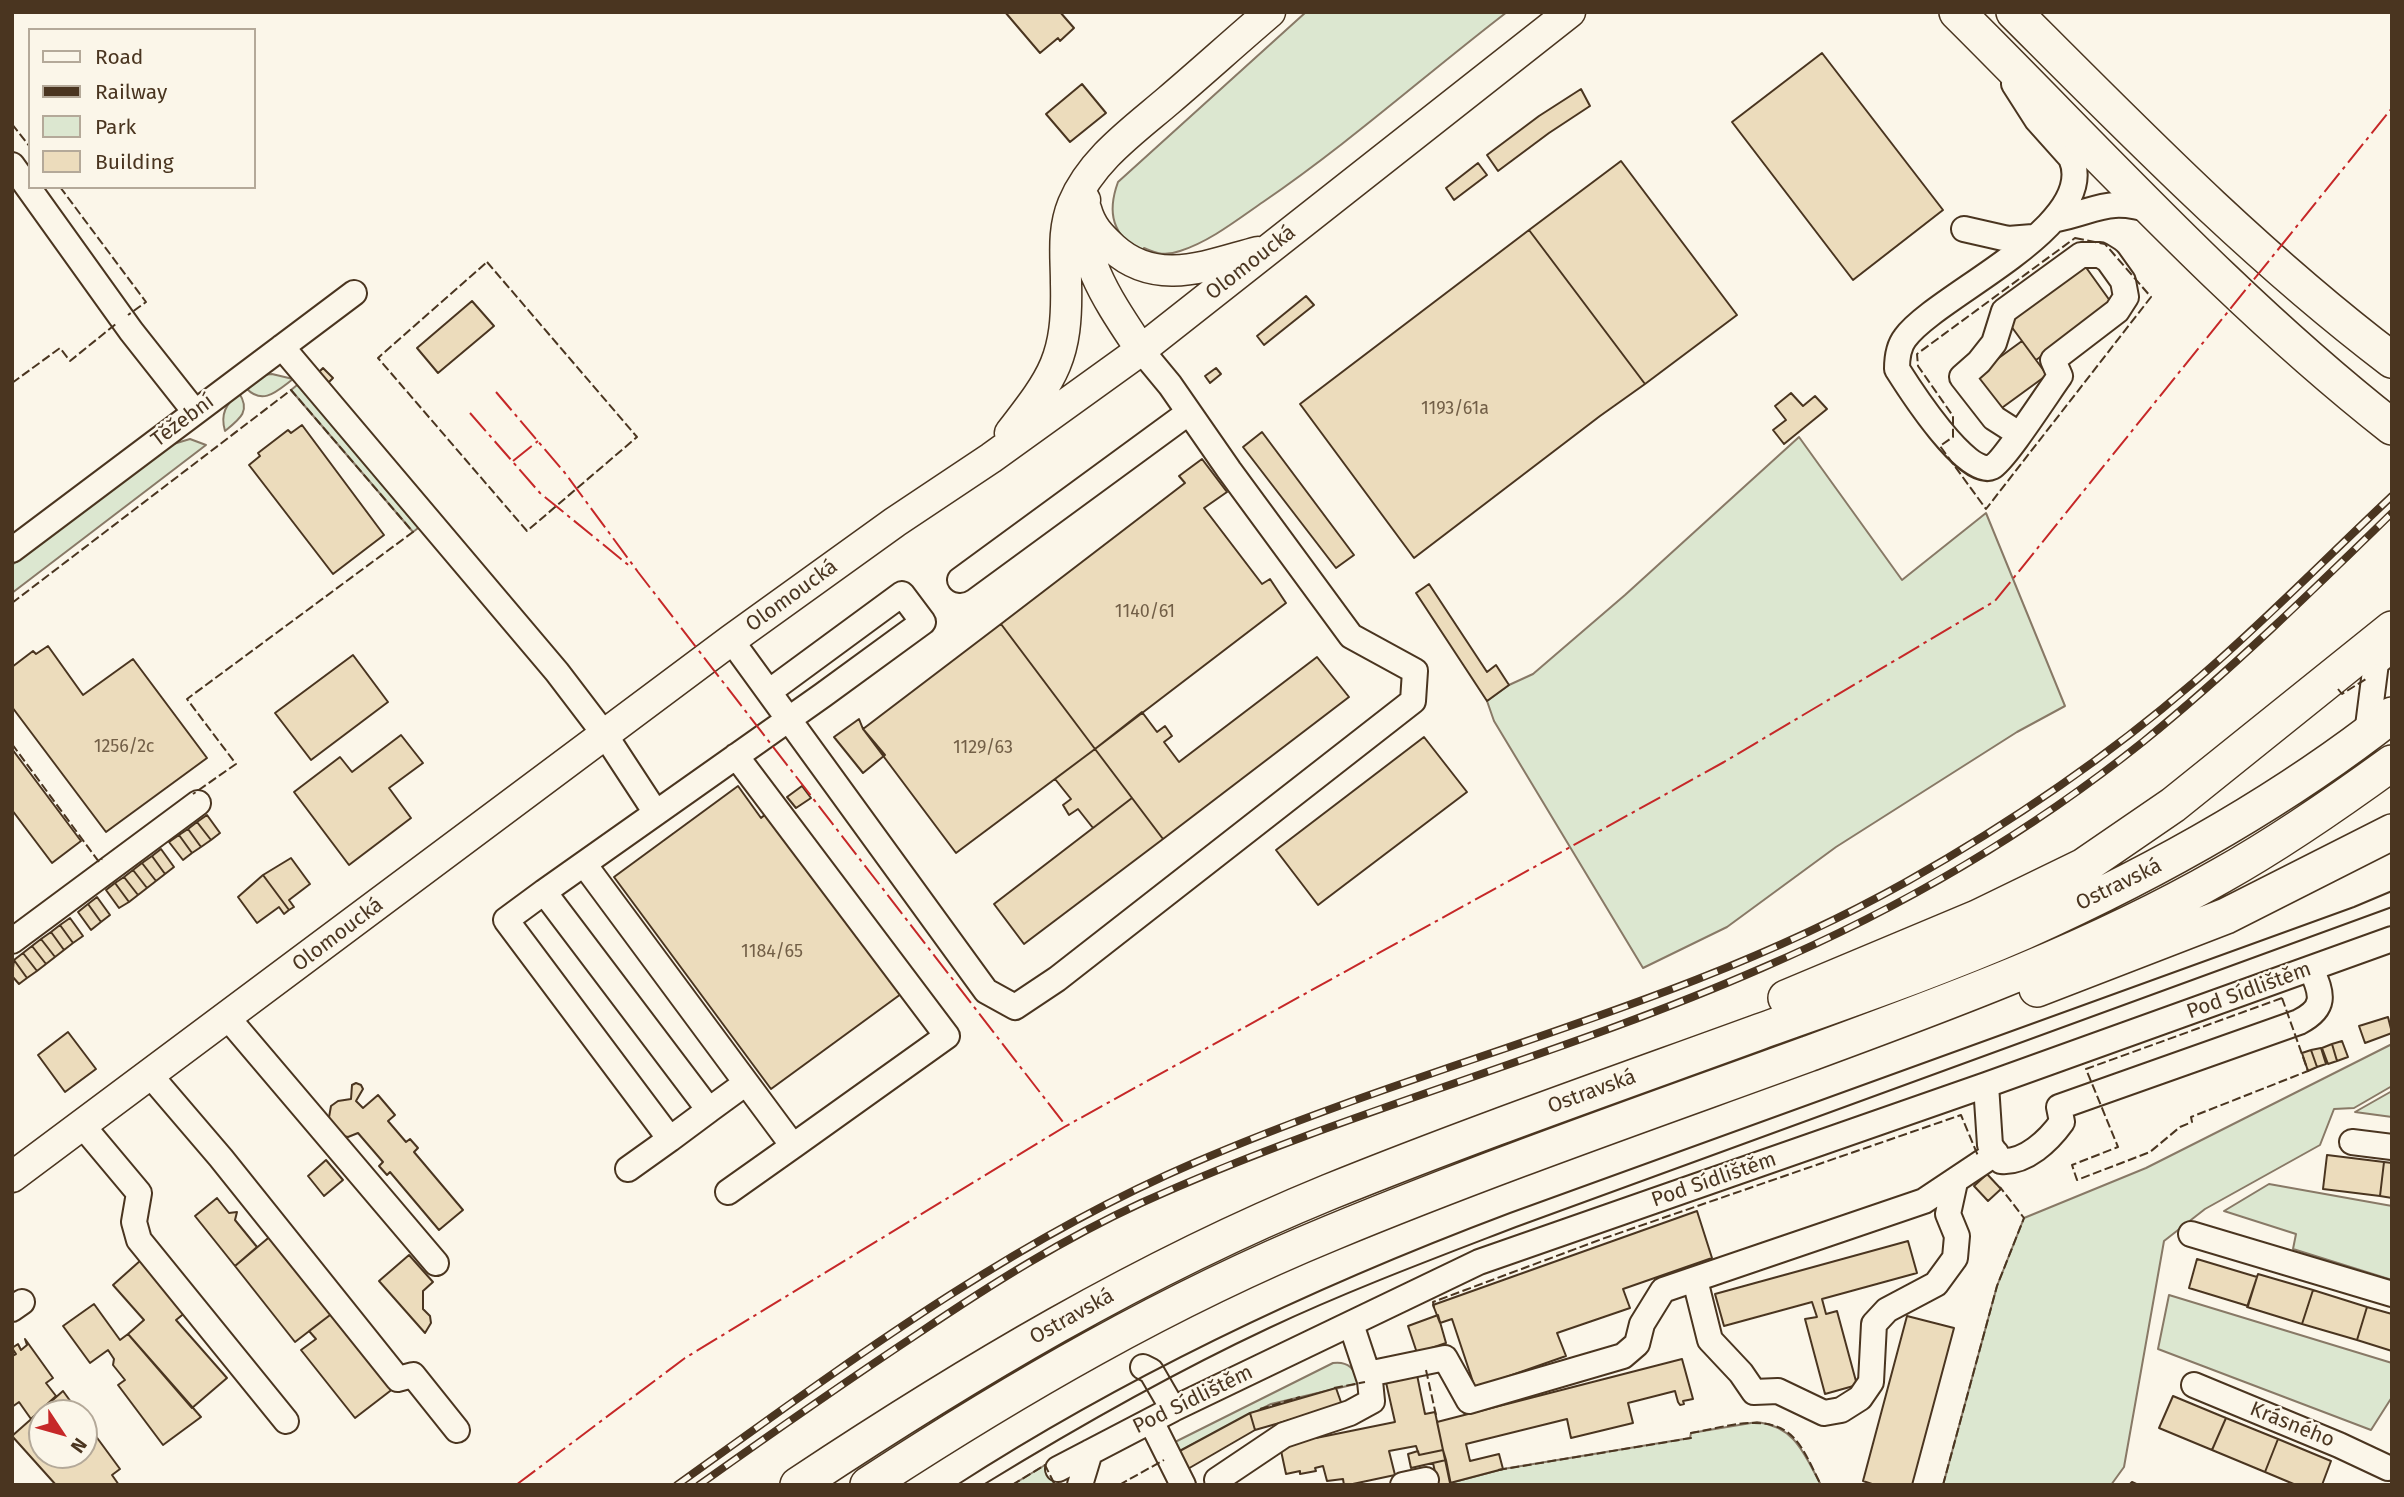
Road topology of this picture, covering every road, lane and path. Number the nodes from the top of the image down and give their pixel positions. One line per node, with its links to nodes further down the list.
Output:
1 (1270, 12): 6 (main road)
2 (1570, 12): 15 (main road, Olomoucká)
3 (1956, 12): 5 (highway)
4 (2014, 12): 19 (highway)
5 (2003, 58): 11 (highway); 12 (street)
6 (1112, 151): 10 (main road); 24 (main road)
7 (12, 165): 8 (street)
8 (28, 187)
9 (29, 189): 20 (street)
10 (1084, 204): 15 (main road); 18 (main road)
11 (2154, 211): 12 (street); 22 (highway)
12 (2057, 219): 14 (street)
13 (1964, 229): 14 (street)
14 (2034, 237): 23 (street)
15 (1268, 249): 18 (main road, Olomoucká)
16 (354, 293): 17 (street, Těžební)
17 (282, 347): 20 (street, Těžební); 33 (street)
18 (1141, 350): 21 (street); 24 (main road, Olomoucká)
19 (2390, 358)
20 (195, 412): 25 (street, Těžební)
21 (1188, 413): 26 (street); 31 (street)
22 (2392, 427)
23 (2019, 434): 23 (street)
24 (991, 458): 28 (main road, Olomoucká)
25 (12, 550)
26 (960, 580)
27 (2392, 629): 50 (highway)
28 (731, 640): 30 (street); 33 (main road, Olomoucká)
29 (2392, 650): 32 (street)
30 (769, 691): 31 (street); 31 (street)
31 (790, 718): 34 (street)
32 (2379, 725): 50 (highway, Ostravská)
33 (605, 735): 37 (street); 44 (main road, Olomoucká)
34 (736, 756): 37 (street); 54 (street)
35 (2392, 763): 48 (highway, Ostravská)
36 (198, 803): 42 (street)
37 (656, 813): 39 (street)
38 (2392, 832): 48 (highway)
39 (584, 864): 40 (street); 46 (street)
40 (544, 891): 49 (street); 52 (street)
41 (2392, 939): 43 (street, Pod Sídlištěm)
42 (12, 941)
43 (2311, 969): 47 (street, Pod Sídlištěm); 56 (street)
44 (227, 1017): 45 (main road, Olomoucká); 62 (street)
45 (150, 1075): 51 (main road, Olomoucká); 72 (street)
46 (746, 1083): 49 (street); 54 (street)
47 (1986, 1085): 56 (street); 65 (street, Pod Sídlištěm)
48 (1684, 1099): 78 (highway, Ostravská)
49 (709, 1110): 52 (street)
50 (1541, 1111): 77 (highway, Ostravská)
51 (82, 1125): 58 (main road, Olomoucká); 71 (street)
52 (670, 1139): 57 (street)
53 (2352, 1142): 55 (street)
54 (793, 1146): 60 (street)
55 (2392, 1147)
56 (1996, 1153): 59 (street)
57 (628, 1169)
58 (12, 1177)
59 (1955, 1182): 63 (street); 63 (street)
60 (728, 1192)
61 (2191, 1234): 64 (street)
62 (436, 1263)
63 (1695, 1280): 67 (street)
64 (2392, 1294)
65 (1351, 1324): 67 (street); 69 (street, Pod Sídlištěm)
66 (1143, 1367): 69 (street)
67 (1368, 1374): 76 (street)
68 (2194, 1385): 75 (street, Krásného)
69 (1173, 1409): 70 (street, Pod Sídlištěm)
70 (1150, 1420): 73 (street, Pod Sídlištěm); 80 (street)
71 (286, 1421)
72 (457, 1430)
73 (1090, 1452): 74 (street, Pod Sídlištěm); 79 (street)
74 (1058, 1469)
75 (2385, 1472)
76 (1218, 1483)
77 (798, 1485)
78 (868, 1485)
79 (1080, 1485)
80 (1183, 1485)

